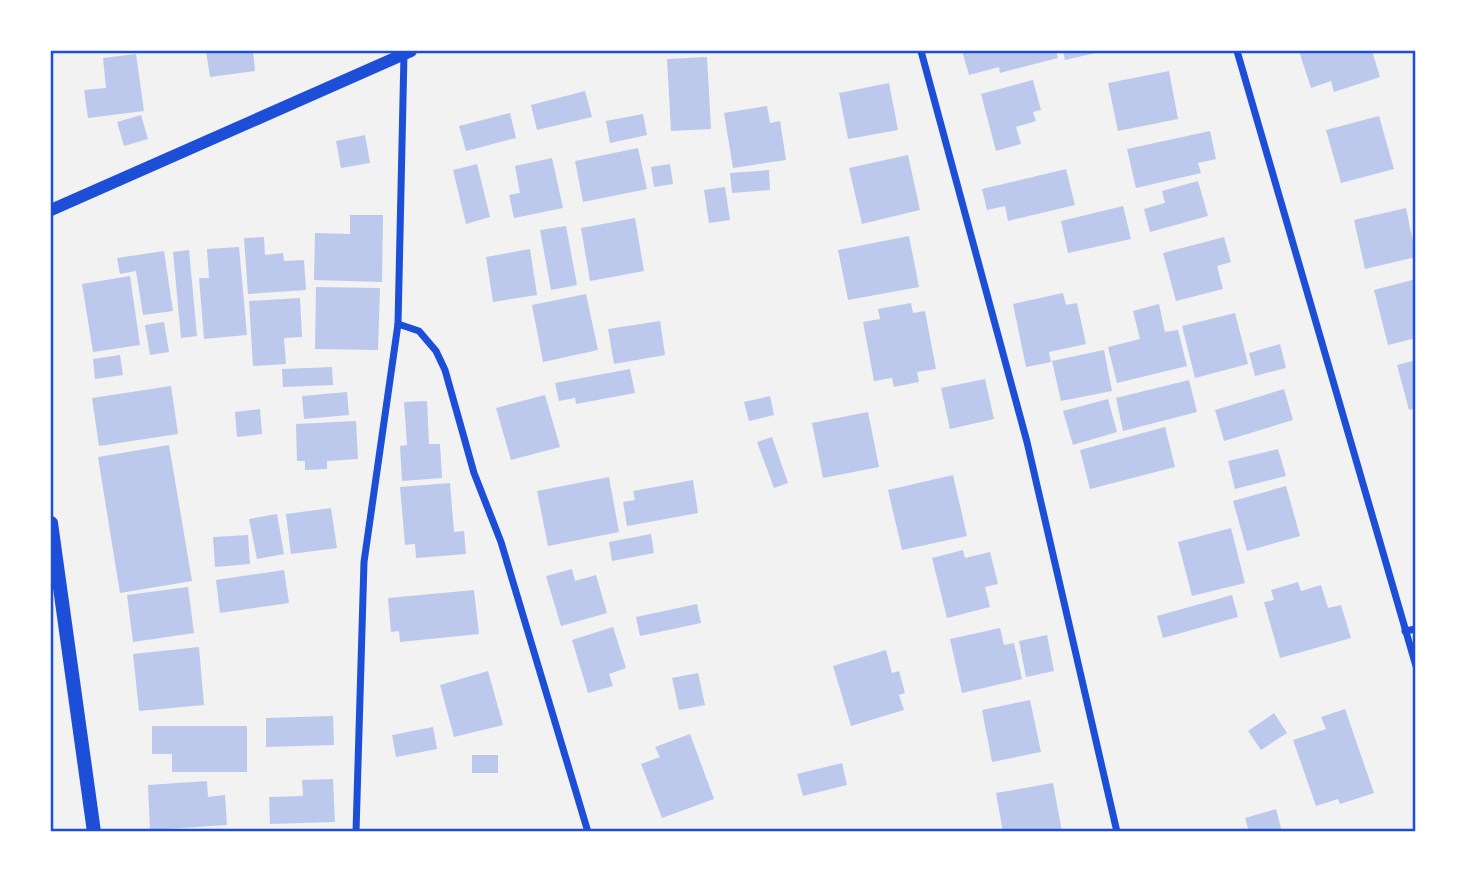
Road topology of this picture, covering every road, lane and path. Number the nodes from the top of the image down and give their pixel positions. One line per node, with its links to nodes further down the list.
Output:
1 (921, 51): 13 (street)
2 (1237, 51): 8 (street)
3 (408, 53): 4 (street); 5 (street)
4 (51, 209)
5 (398, 324): 11 (street); 12 (street)
6 (51, 523): 10 (main road)
7 (1416, 628): 8 (street)
8 (1405, 631): 9 (street)
9 (1416, 666)
10 (94, 832)
11 (356, 832)
12 (588, 832)
13 (1118, 832)

